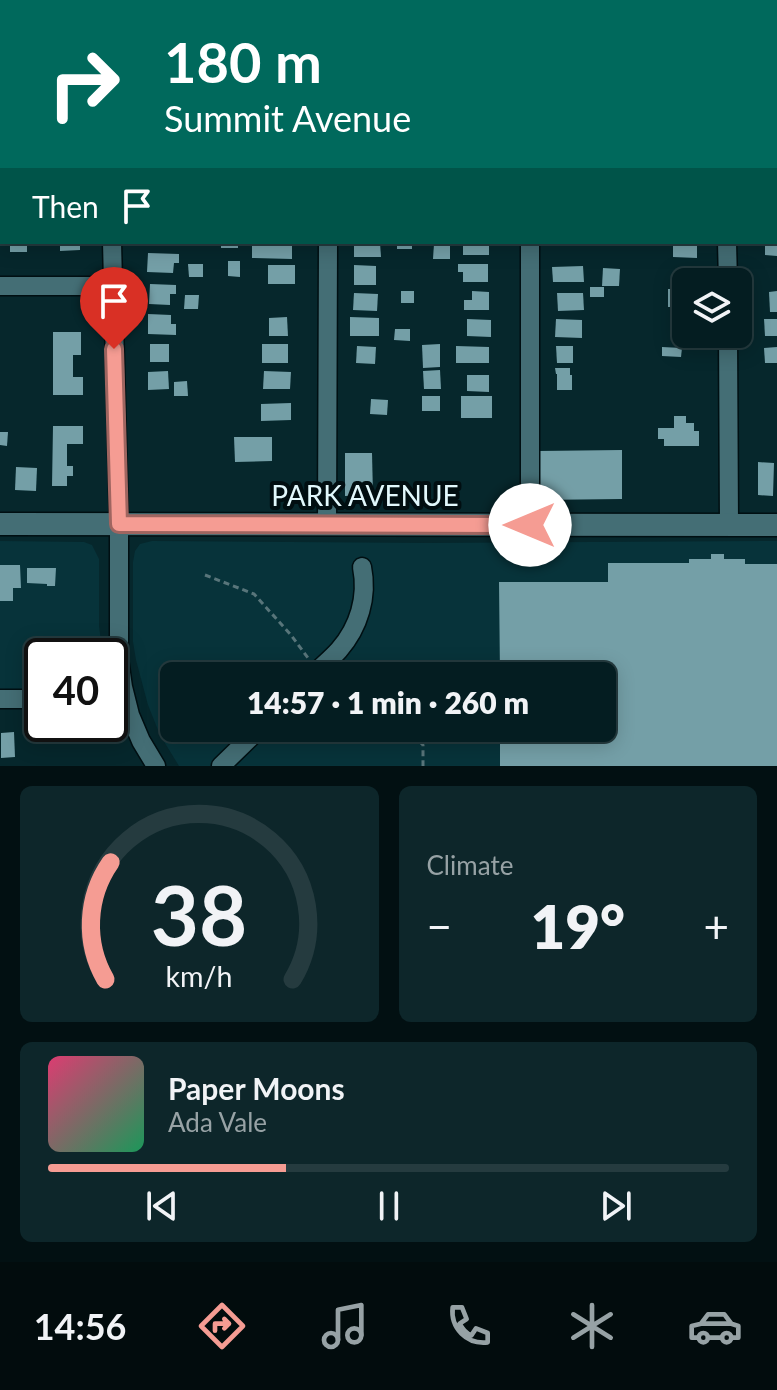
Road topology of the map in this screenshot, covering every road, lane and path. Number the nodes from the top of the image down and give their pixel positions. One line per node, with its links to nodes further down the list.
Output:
1 (112, 244): 7 (street)
2 (328, 244): 11 (street)
3 (530, 244): 12 (street)
4 (727, 244): 5 (street)
5 (728, 268)
6 (0, 286): 7 (street)
7 (112, 286): 10 (street)
8 (728, 348): 13 (street)
9 (0, 524): 10 (street, PARK AVENUE)
10 (119, 524): 11 (street, PARK AVENUE); 17 (street)
11 (327, 525): 12 (street, PARK AVENUE)
12 (530, 525): 13 (street, PARK AVENUE)
13 (729, 525): 14 (street, PARK AVENUE)
14 (777, 525)
15 (362, 567): 19 (street)
16 (205, 575): 18 (path)
17 (119, 638)
18 (307, 662)
19 (327, 662)
20 (0, 699): 21 (street)
21 (24, 699)
22 (128, 718): 25 (street)
23 (246, 742): 26 (street)
24 (420, 742): 27 (path)
25 (156, 766)
26 (221, 766)
27 (423, 766)

